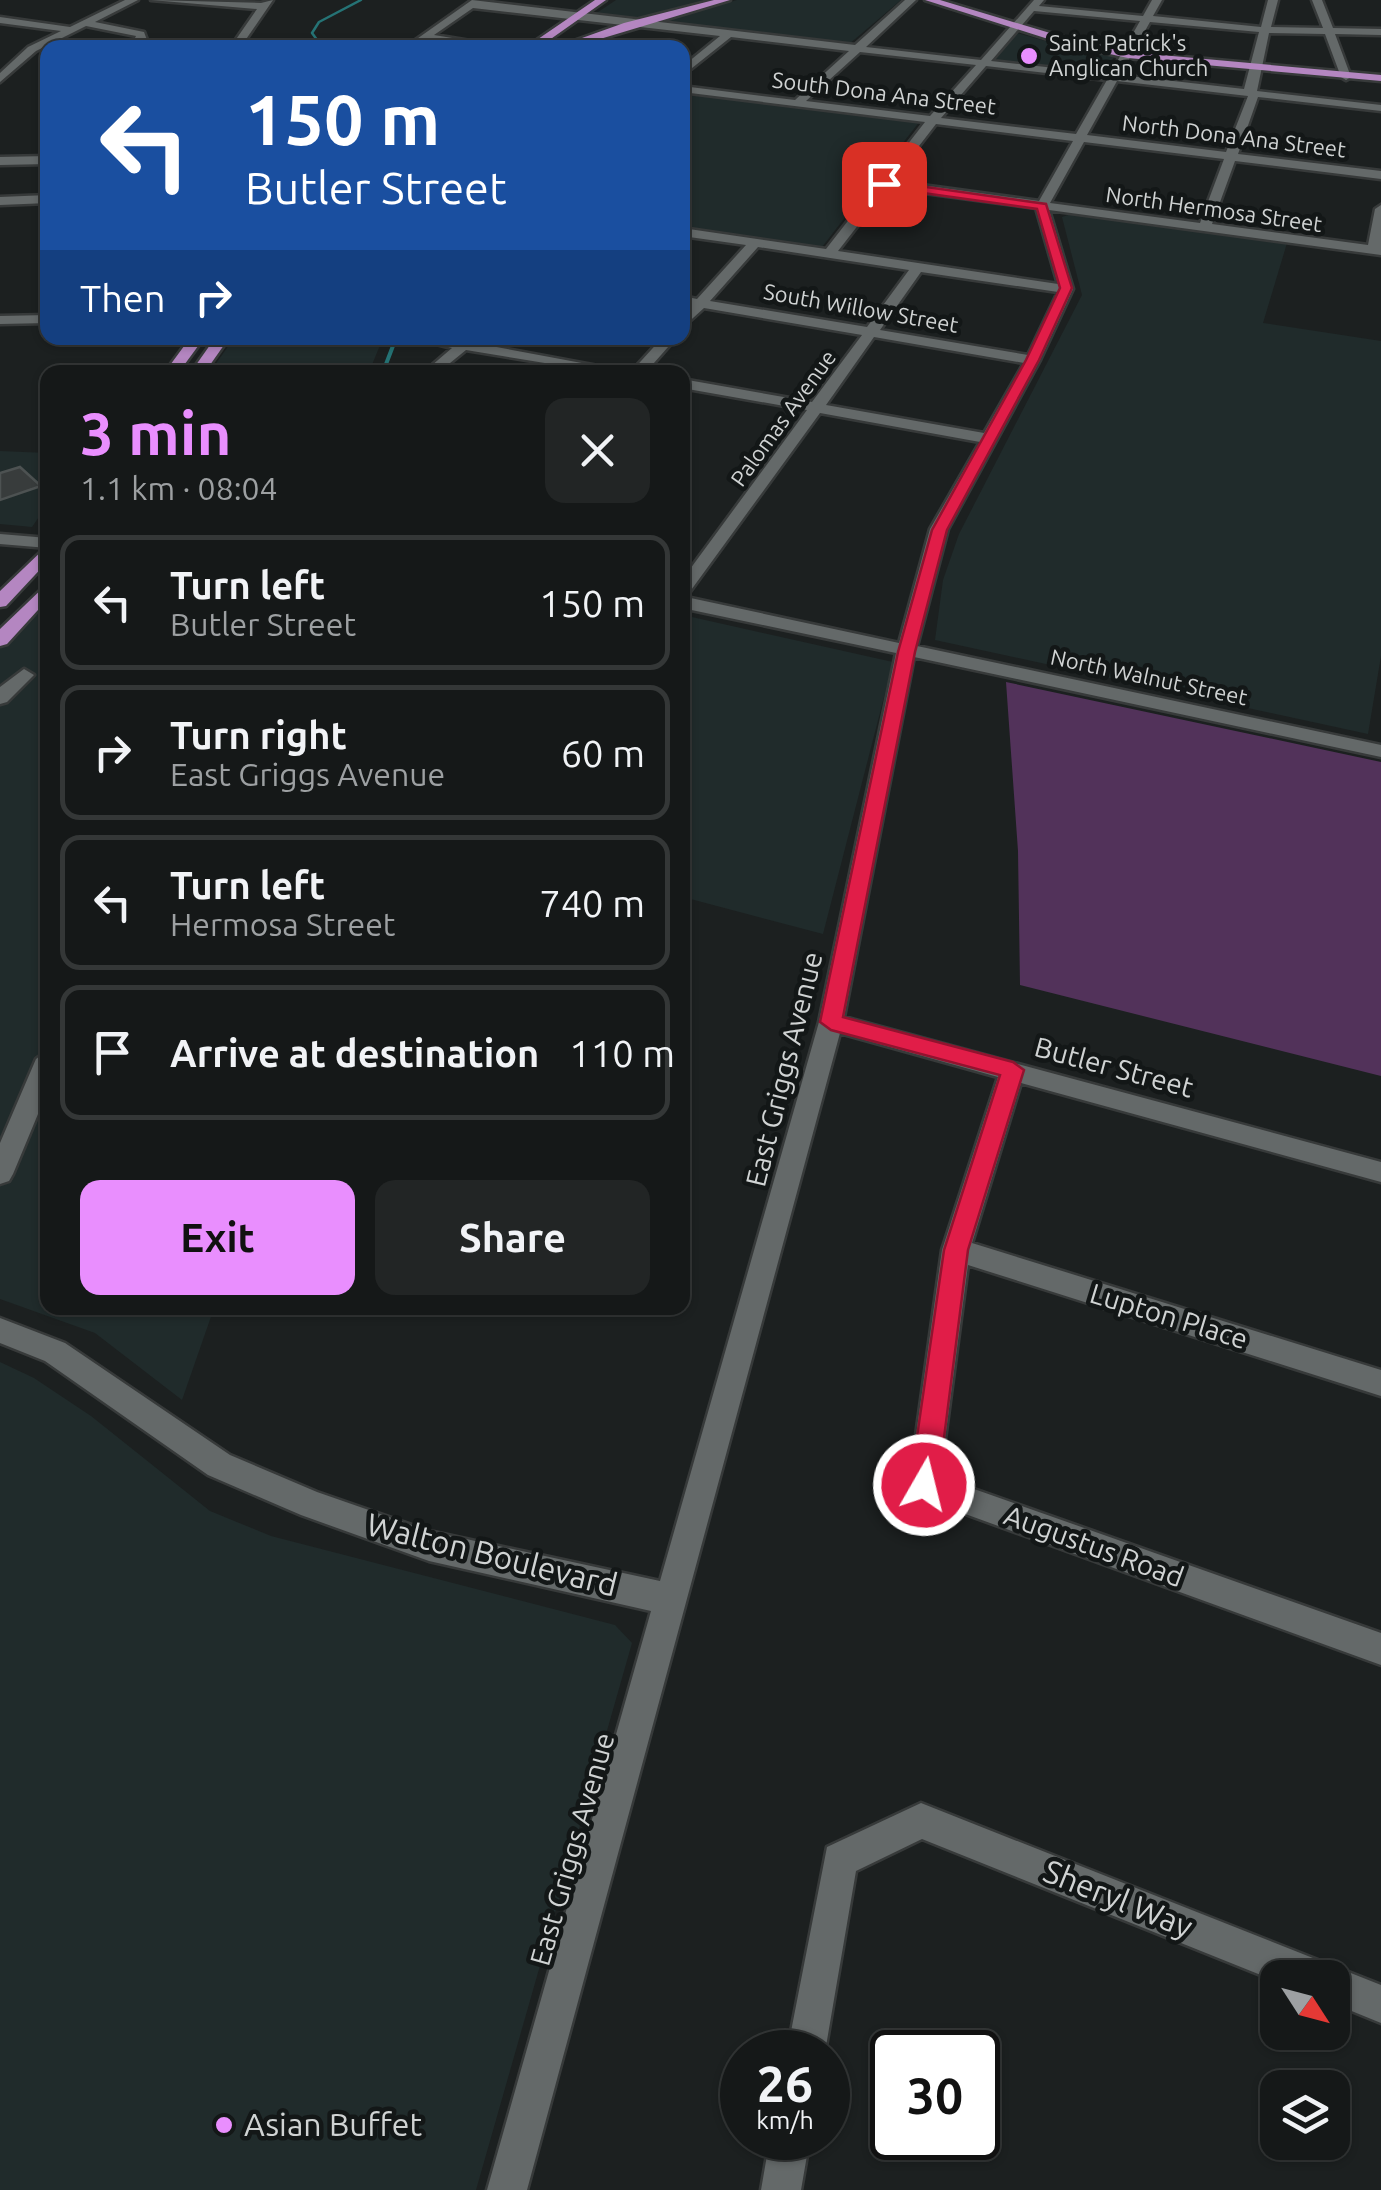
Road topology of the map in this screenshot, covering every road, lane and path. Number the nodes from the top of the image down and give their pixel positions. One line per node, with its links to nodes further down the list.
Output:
1 (133, 0): 16 (street)
2 (156, 0): 11 (street)
3 (601, 0): 13 (main road)
4 (723, 0): 17 (main road)
5 (911, 0): 33 (street)
6 (930, 0): 18 (main road)
7 (1157, 0): 14 (street)
8 (1273, 0): 20 (street)
9 (1318, 0): 21 (street)
10 (474, 2): 13 (street); 24 (street)
11 (266, 3): 27 (street)
12 (1036, 4): 14 (street); 18 (street)
13 (572, 18): 17 (street); 30 (main road)
14 (1148, 19): 20 (street); 34 (street)
15 (0, 20): 19 (street)
16 (84, 23): 19 (street); 26 (street)
17 (627, 24): 23 (street); 31 (main road)
18 (1016, 27): 34 (main road); 36 (street)
19 (68, 29): 25 (street)
20 (1265, 30): 21 (street); 39 (street)
21 (1332, 32): 22 (street); 40 (street)
22 (1381, 32)
23 (728, 35): 33 (street); 38 (street)
24 (425, 36): 28 (street); 29 (street)
25 (52, 40)
26 (142, 40)
27 (241, 40)
28 (420, 40)
29 (453, 40)
30 (541, 40)
31 (582, 40)
32 (40, 48): 37 (street)
33 (854, 48): 36 (street); 46 (street)
34 (1128, 55): 39 (main road); 41 (street)
35 (0, 63): 37 (street)
36 (982, 64): 41 (street); 48 (street)
37 (15, 65): 43 (street)
38 (690, 67)
39 (1253, 68): 40 (main road); 45 (street)
40 (1346, 77): 42 (main road)
41 (1114, 78): 45 (street); 49 (street)
42 (1381, 78)
43 (0, 79)
44 (690, 89): 46 (street, South Dona Ana Street)
45 (1254, 94): 47 (street); 50 (street)
46 (799, 102): 48 (street, South Dona Ana Street)
47 (1381, 108)
48 (933, 120): 49 (street, South Dona Ana Street); 54 (street)
49 (1082, 137): 50 (street, North Dona Ana Street); 57 (street)
50 (1230, 155): 53 (street, North Dona Ana Street); 59 (street)
51 (40, 157): 52 (street)
52 (0, 161)
53 (1381, 175)
54 (884, 184): 57 (street, North Hermosa Street); 63 (street)
55 (40, 199): 56 (street)
56 (0, 201)
57 (1042, 206): 59 (street, North Hermosa Street); 65 (street)
58 (1381, 208): 62 (street)
59 (1204, 228): 62 (street, North Hermosa Street)
60 (690, 233): 61 (street)
61 (755, 243): 63 (street); 67 (street)
62 (1378, 251)
63 (830, 254): 64 (street)
64 (918, 268): 65 (street); 71 (street, Palomas Avenue)
65 (1066, 288): 75 (street, East Griggs Avenue)
66 (690, 301): 67 (street, South Willow Street)
67 (702, 303): 68 (street); 71 (street, South Willow Street)
68 (690, 316)
69 (40, 319): 70 (street)
70 (0, 320)
71 (871, 333): 75 (street, South Willow Street); 80 (street, Palomas Avenue)
72 (463, 345): 76 (street)
73 (488, 345): 77 (street)
74 (663, 345): 78 (street)
75 (1033, 360): 81 (street, East Griggs Avenue)
76 (439, 365)
77 (588, 365)
78 (644, 365)
79 (690, 385): 80 (street)
80 (817, 408): 81 (street); 85 (street, Palomas Avenue)
81 (990, 439): 90 (street, East Griggs Avenue)
82 (0, 539): 83 (street)
83 (40, 545)
84 (40, 555): 87 (main road)
85 (690, 582)
86 (40, 597): 89 (main road)
87 (0, 602)
88 (690, 604): 90 (street, North Walnut Street)
89 (0, 640)
90 (906, 652): 93 (street, North Walnut Street); 94 (street, East Griggs Avenue)
91 (24, 674): 92 (street)
92 (0, 698)
93 (1381, 751)
94 (831, 1022): 95 (street, Butler Street); 102 (street, East Griggs Avenue)
95 (1013, 1070): 97 (street, Butler Street); 99 (street, Augustus Road)
96 (40, 1078): 98 (street)
97 (1381, 1172)
98 (0, 1174)
99 (956, 1250): 101 (street, Lupton Place); 103 (street, Augustus Road)
100 (0, 1330): 102 (street, Walton Boulevard)
101 (1381, 1383)
102 (673, 1600): 109 (street, East Griggs Avenue)
103 (1381, 1649)
104 (1270, 1960): 107 (street, Sheryl Way)
105 (1350, 1991): 106 (street)
106 (1381, 2004)
107 (810, 2030)
108 (786, 2160): 110 (street)
109 (507, 2190)
110 (781, 2190)

